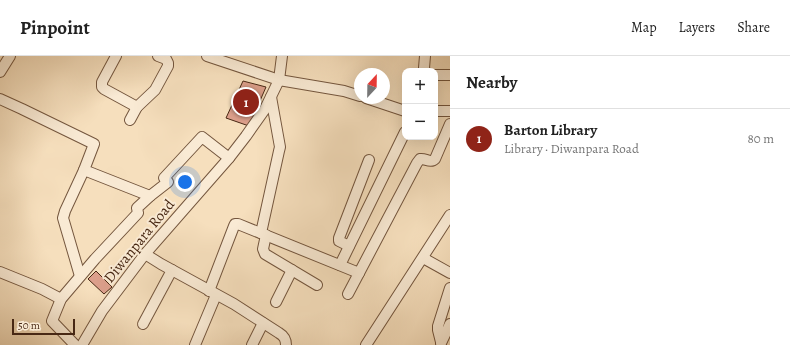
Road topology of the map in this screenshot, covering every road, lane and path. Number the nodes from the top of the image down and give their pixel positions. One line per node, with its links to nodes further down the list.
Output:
1 (10, 56): 9 (street)
2 (116, 56): 17 (street)
3 (158, 56): 17 (street)
4 (207, 56): 7 (street)
5 (282, 56): 12 (street, Diwanpara Road)
6 (425, 56): 8 (street)
7 (227, 59): 12 (street)
8 (424, 68)
9 (0, 72)
10 (438, 75): 11 (street)
11 (450, 75)
12 (279, 80): 13 (street); 14 (street, Diwanpara Road)
13 (354, 94)
14 (270, 97): 24 (street, Diwanpara Road); 29 (street)
15 (0, 99): 26 (street)
16 (384, 104): 18 (street)
17 (137, 107): 21 (street)
18 (402, 110)
19 (438, 111): 20 (street)
20 (450, 111)
21 (130, 120)
22 (450, 124): 37 (street)
23 (402, 138): 30 (street)
24 (228, 158): 27 (street); 31 (street, Diwanpara Road)
25 (369, 160): 30 (street)
26 (84, 170): 27 (street); 39 (street)
27 (150, 196): 39 (street)
28 (450, 215): 32 (street)
29 (264, 234): 33 (street); 35 (street); 42 (street)
30 (349, 246): 33 (street)
31 (145, 254): 34 (street); 51 (street, Diwanpara Road)
32 (423, 258): 38 (street); 55 (street)
33 (340, 265): 37 (street)
34 (172, 270): 42 (street); 47 (street)
35 (292, 270): 40 (street); 45 (street)
36 (0, 272): 44 (street)
37 (359, 273): 43 (street)
38 (450, 273)
39 (80, 276): 44 (street)
40 (317, 285)
41 (450, 288): 49 (street)
42 (212, 293): 46 (street); 52 (street)
43 (348, 294)
44 (61, 299): 50 (street)
45 (276, 302)
46 (263, 323): 53 (street); 54 (street)
47 (143, 324)
48 (450, 324): 49 (street)
49 (440, 344)
50 (75, 345)
51 (82, 345)
52 (195, 345)
53 (252, 345)
54 (286, 345)
55 (366, 345)

